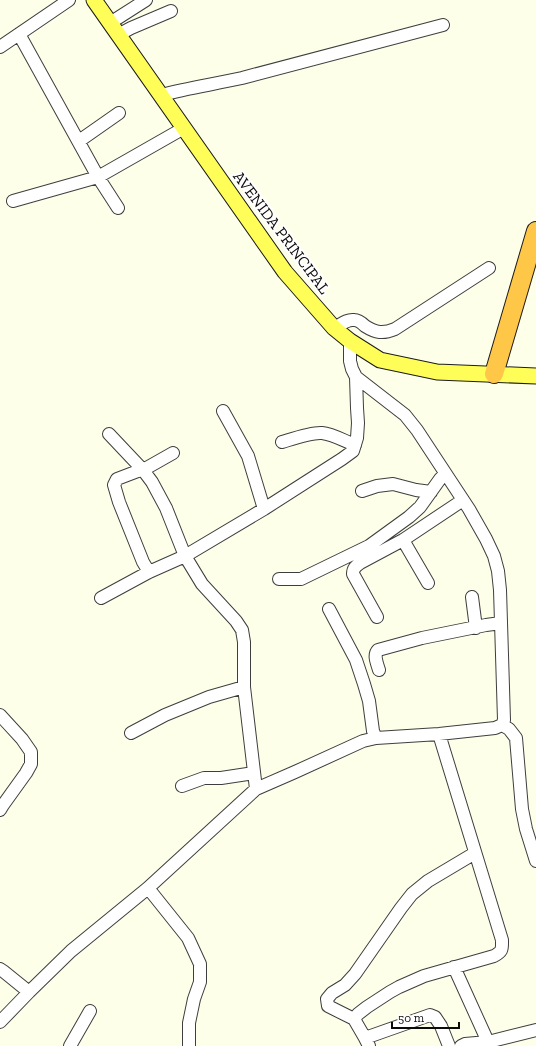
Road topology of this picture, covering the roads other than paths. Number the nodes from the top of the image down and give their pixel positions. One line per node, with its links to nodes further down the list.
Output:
1 (69, 0): 7 (street)
2 (94, 0): 6 (main road, AVENIDA PRINCIPAL)
3 (146, 0): 6 (street)
4 (171, 11): 6 (street)
5 (443, 25): 9 (street)
6 (114, 29): 9 (main road, AVENIDA PRINCIPAL)
7 (19, 34): 8 (street); 12 (street)
8 (0, 46)
9 (160, 94): 11 (main road, AVENIDA PRINCIPAL)
10 (119, 114): 12 (street)
11 (184, 128): 13 (street); 18 (main road, AVENIDA PRINCIPAL)
12 (78, 141): 13 (street)
13 (98, 177): 14 (street); 15 (street)
14 (13, 201)
15 (118, 208)
16 (536, 231): 20 (highway)
17 (489, 268): 18 (street)
18 (334, 328): 19 (main road, AVENIDA PRINCIPAL)
19 (350, 340): 20 (main road, AVENIDA PRINCIPAL); 22 (street)
20 (491, 370): 21 (main road, AVENIDA PRINCIPAL)
21 (536, 376)
22 (356, 377): 26 (street); 29 (street)
23 (223, 411): 33 (street)
24 (109, 434): 28 (street)
25 (282, 442): 26 (street)
26 (354, 445): 33 (street)
27 (173, 453): 28 (street)
28 (143, 470): 35 (street); 36 (street)
29 (445, 474): 31 (street); 32 (street)
30 (362, 491): 31 (street)
31 (431, 492): 37 (street)
32 (463, 500): 34 (street); 43 (street)
33 (264, 509): 35 (street)
34 (402, 540): 38 (street); 42 (street)
35 (185, 556): 36 (street); 46 (street)
36 (149, 572): 40 (street)
37 (279, 579)
38 (428, 583)
39 (472, 596): 44 (street)
40 (101, 598)
41 (329, 609): 51 (street)
42 (378, 617)
43 (501, 623): 44 (street); 48 (street)
44 (476, 628): 45 (street)
45 (379, 670)
46 (244, 687): 49 (street); 52 (street)
47 (0, 716): 55 (street)
48 (502, 725): 50 (street); 57 (street)
49 (131, 733)
50 (439, 734): 51 (street); 56 (street)
51 (376, 738): 54 (street)
52 (254, 773): 53 (street); 54 (street)
53 (182, 786)
54 (256, 789): 58 (street)
55 (0, 810)
56 (475, 853): 59 (street); 63 (street)
57 (536, 861)
58 (148, 888): 61 (street); 69 (street)
59 (454, 967): 63 (street); 67 (street)
60 (0, 969): 61 (street)
61 (29, 992): 64 (street)
62 (90, 1010): 68 (street)
63 (354, 1019): 66 (street)
64 (0, 1022)
65 (536, 1030): 67 (street)
66 (367, 1042): 70 (street)
67 (488, 1042): 71 (street)
68 (70, 1046)
69 (189, 1046)
70 (449, 1046)
71 (461, 1046)

